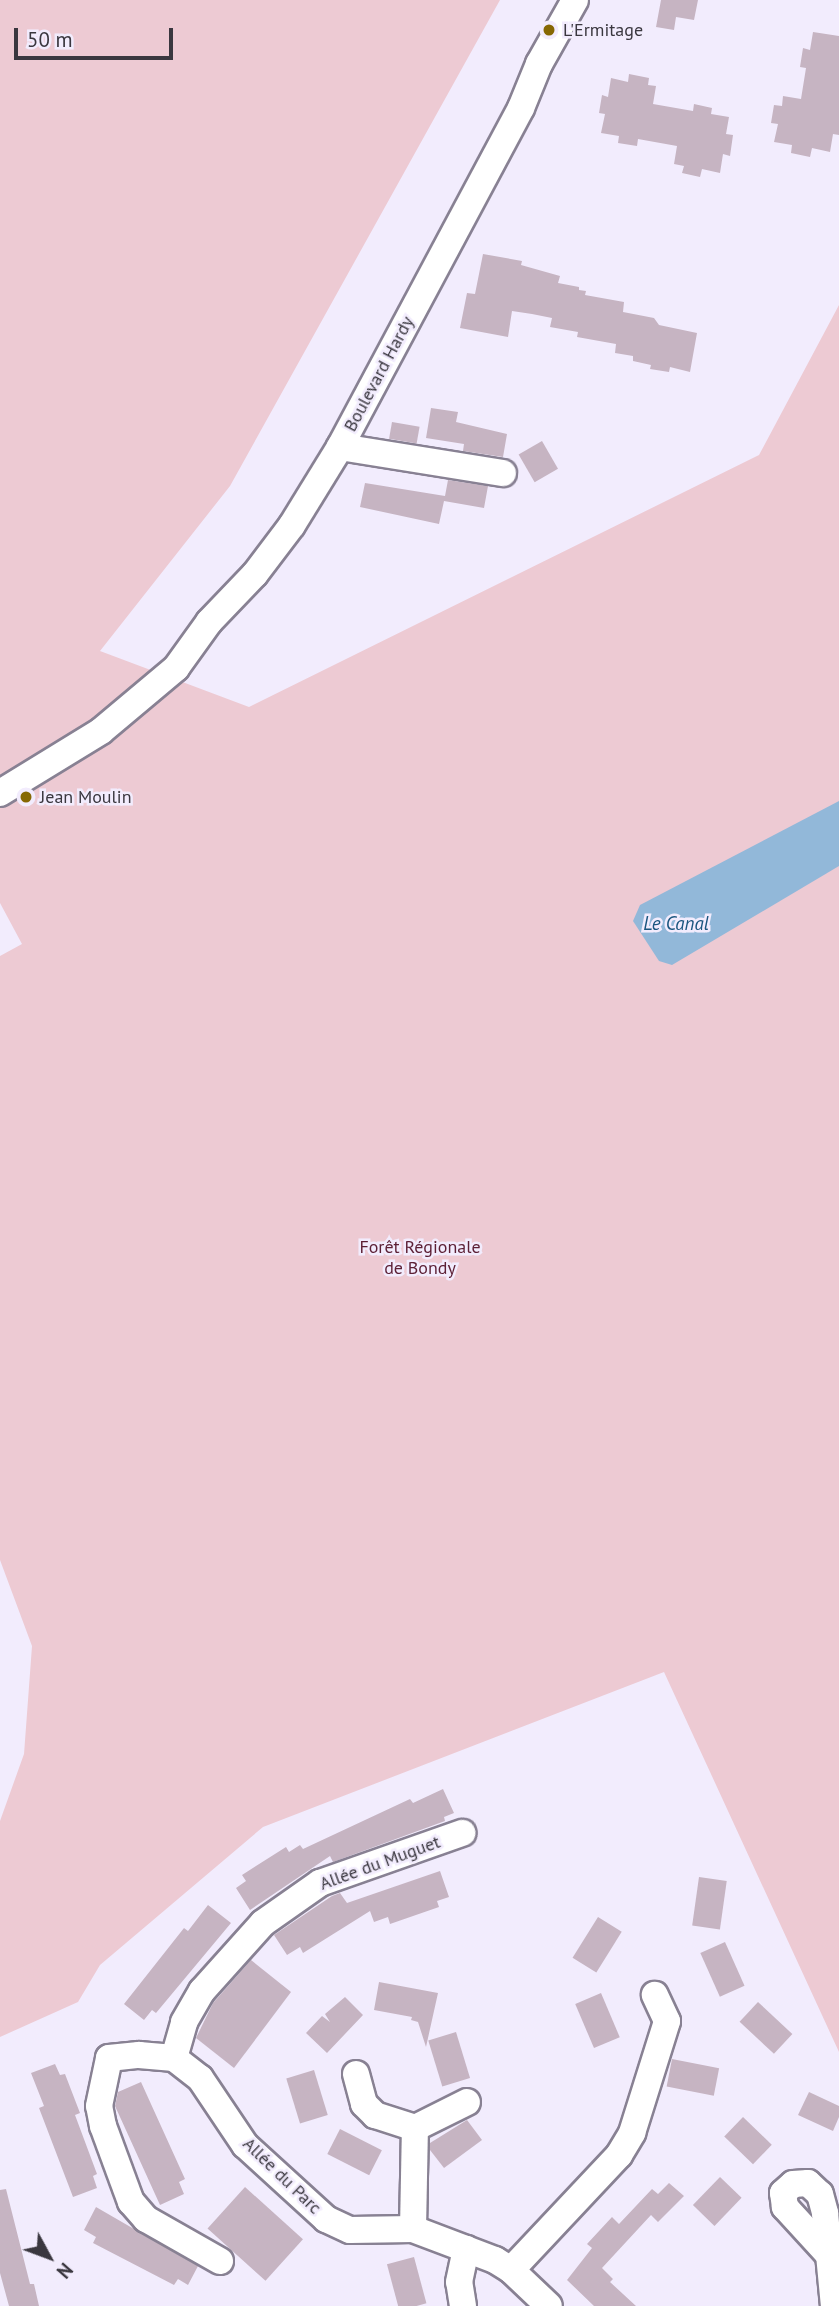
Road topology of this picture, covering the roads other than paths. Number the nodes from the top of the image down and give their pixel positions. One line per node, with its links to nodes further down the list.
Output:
1 (575, 0): 3 (street, Boulevard Hardy)
2 (589, 0): 3 (street, Boulevard Hardy)
3 (521, 108): 4 (street, Boulevard Hardy)
4 (340, 447): 5 (street); 6 (street, Boulevard Hardy)
5 (503, 473)
6 (0, 793)
7 (462, 1833): 9 (street, Allée du Muguet)
8 (654, 1995): 17 (street)
9 (174, 2058): 13 (street, Allée du Parc); 16 (street)
10 (356, 2074): 12 (street)
11 (467, 2102): 12 (street)
12 (415, 2127): 13 (street)
13 (414, 2229): 14 (street, Allée du Parc)
14 (466, 2249): 17 (street, Allée du Parc); 18 (street)
15 (828, 2254): 20 (street)
16 (220, 2261)
17 (511, 2270): 19 (street, Allée du Parc)
18 (463, 2306)
19 (549, 2306)
20 (834, 2306)

